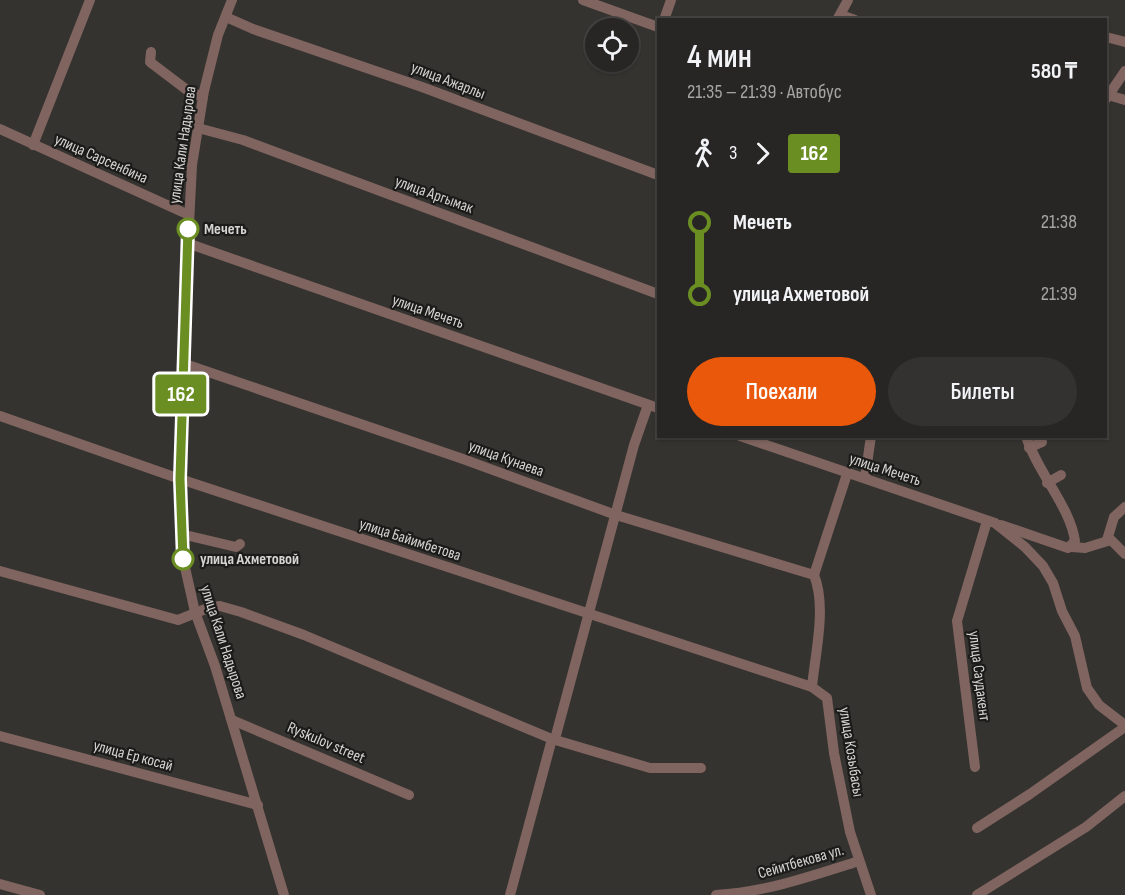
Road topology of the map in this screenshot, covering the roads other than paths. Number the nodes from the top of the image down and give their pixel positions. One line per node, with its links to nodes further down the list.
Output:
1 (90, 0): 19 (street)
2 (232, 0): 6 (street, улица Кали Надырова)
3 (583, 0): 9 (street)
4 (671, 0): 8 (street)
5 (848, 0): 7 (street)
6 (226, 17): 14 (street, улица Кали Надырова); 20 (street, улица Ажарлы)
7 (839, 17)
8 (665, 18)
9 (657, 27)
10 (1107, 37): 11 (street)
11 (1125, 42)
12 (151, 52): 14 (street)
13 (1125, 71): 15 (street)
14 (203, 97): 17 (street, улица Кали Надырова)
15 (1107, 97): 16 (street)
16 (1125, 100)
17 (198, 128): 21 (street, улица Кали Надырова); 23 (street, улица Аргымак)
18 (0, 129): 19 (street, улица Сарсенбина)
19 (33, 145): 21 (street, улица Сарсенбина)
20 (657, 175)
21 (189, 215): 22 (street, улица Кали Надырова)
22 (187, 243): 24 (street, улица Кали Надырова); 25 (street, улица Мечеть)
23 (657, 294)
24 (182, 363): 35 (street, улица Кали Надырова); 38 (street, улица Кунаева)
25 (653, 407): 38 (street)
26 (0, 416): 35 (street, улица Байимбетова)
27 (746, 438): 32 (street, улица Мечеть)
28 (871, 438): 34 (street)
29 (1026, 438): 31 (street)
30 (1042, 442): 31 (street)
31 (1029, 448): 36 (street)
32 (847, 474): 34 (street, улица Мечеть); 46 (street)
33 (1061, 475): 36 (street)
34 (865, 477): 39 (street, улица Мечеть)
35 (180, 479): 40 (street, улица Кали Надырова); 48 (street, улица Байимбетова)
36 (1047, 483): 43 (street)
37 (1125, 507): 41 (street)
38 (616, 515): 46 (street, улица Кунаева); 48 (street)
39 (991, 522): 43 (street); 51 (street); 54 (street, улица Саудакент)
40 (181, 534): 42 (street); 47 (street, улица Кали Надырова)
41 (1107, 540): 43 (street); 44 (street)
42 (240, 544)
43 (1072, 547)
44 (1125, 554)
45 (0, 571): 47 (street)
46 (815, 579): 49 (street)
47 (195, 612): 50 (street, улица Кали Надырова); 53 (street)
48 (588, 615): 49 (street, улица Байимбетова); 53 (street)
49 (812, 687): 60 (street, улица Козыбасы)
50 (232, 720): 56 (street, Ryskulov street); 58 (street, улица Кали Надырова)
51 (1125, 726): 59 (street)
52 (0, 736): 58 (street, улица Ер косай)
53 (554, 739): 55 (street); 65 (street)
54 (975, 766)
55 (701, 768)
56 (409, 795)
57 (1125, 796): 68 (street)
58 (258, 805): 64 (street, улица Кали Надырова)
59 (977, 828)
60 (859, 861): 62 (street, Сейитбекова ул.); 67 (street, улица Козыбасы)
61 (0, 884): 63 (street)
62 (755, 893): 66 (street, Сейитбекова ул.)
63 (40, 895)
64 (284, 895)
65 (510, 895)
66 (716, 895)
67 (871, 895)
68 (977, 895)

